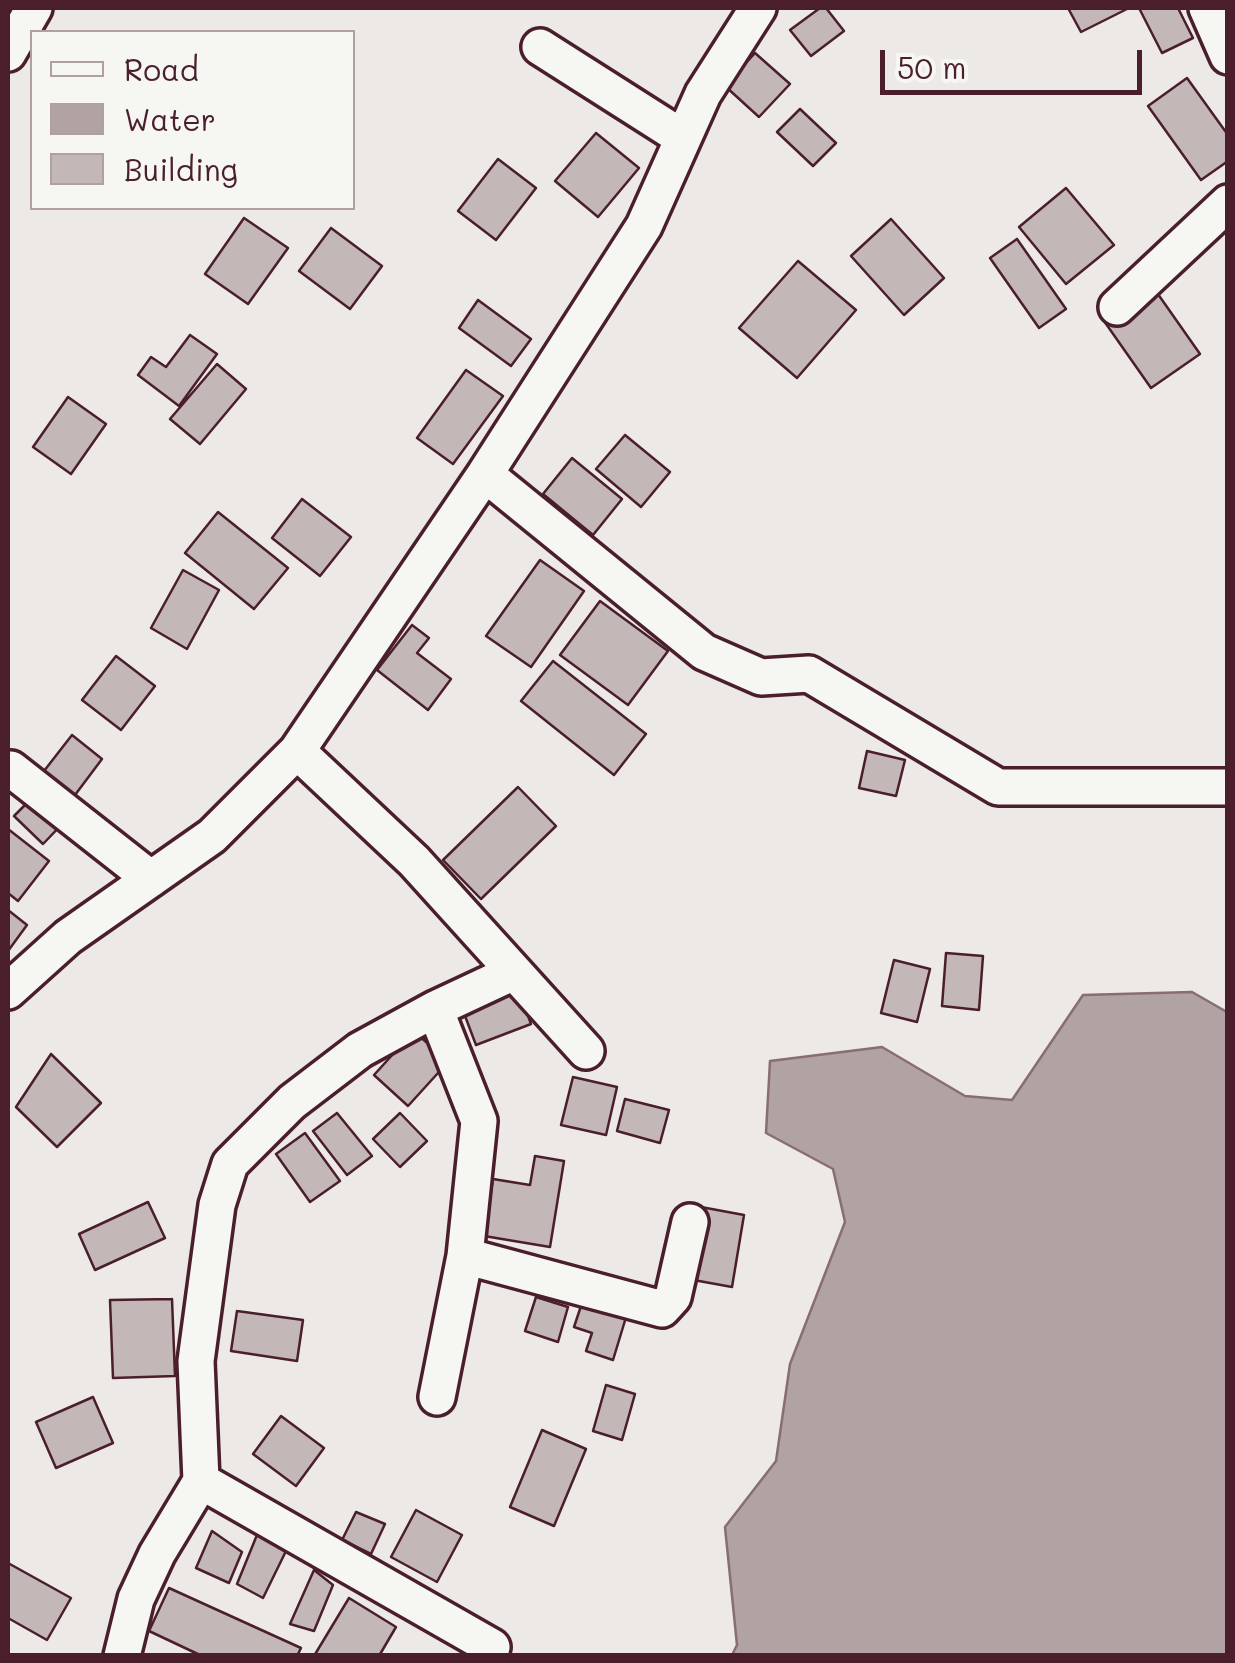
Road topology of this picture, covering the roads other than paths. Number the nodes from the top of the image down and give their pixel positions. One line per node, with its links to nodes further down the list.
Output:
1 (34, 8): 5 (street)
2 (758, 8): 7 (street)
3 (1208, 8): 6 (street)
4 (540, 46): 7 (street)
5 (8, 53)
6 (1228, 56)
7 (683, 138): 10 (street)
8 (1228, 203): 9 (street)
9 (1118, 307)
10 (485, 474): 11 (street); 13 (street)
11 (297, 751): 14 (street); 15 (street)
12 (12, 769): 14 (street)
13 (1228, 787)
14 (151, 879): 16 (street)
15 (514, 972): 17 (street); 18 (street)
16 (8, 991)
17 (434, 1009): 20 (street); 22 (street)
18 (586, 1052)
19 (690, 1222): 20 (street)
20 (466, 1256): 21 (street)
21 (437, 1398)
22 (201, 1481): 23 (street); 24 (street)
23 (492, 1647)
24 (127, 1653)

